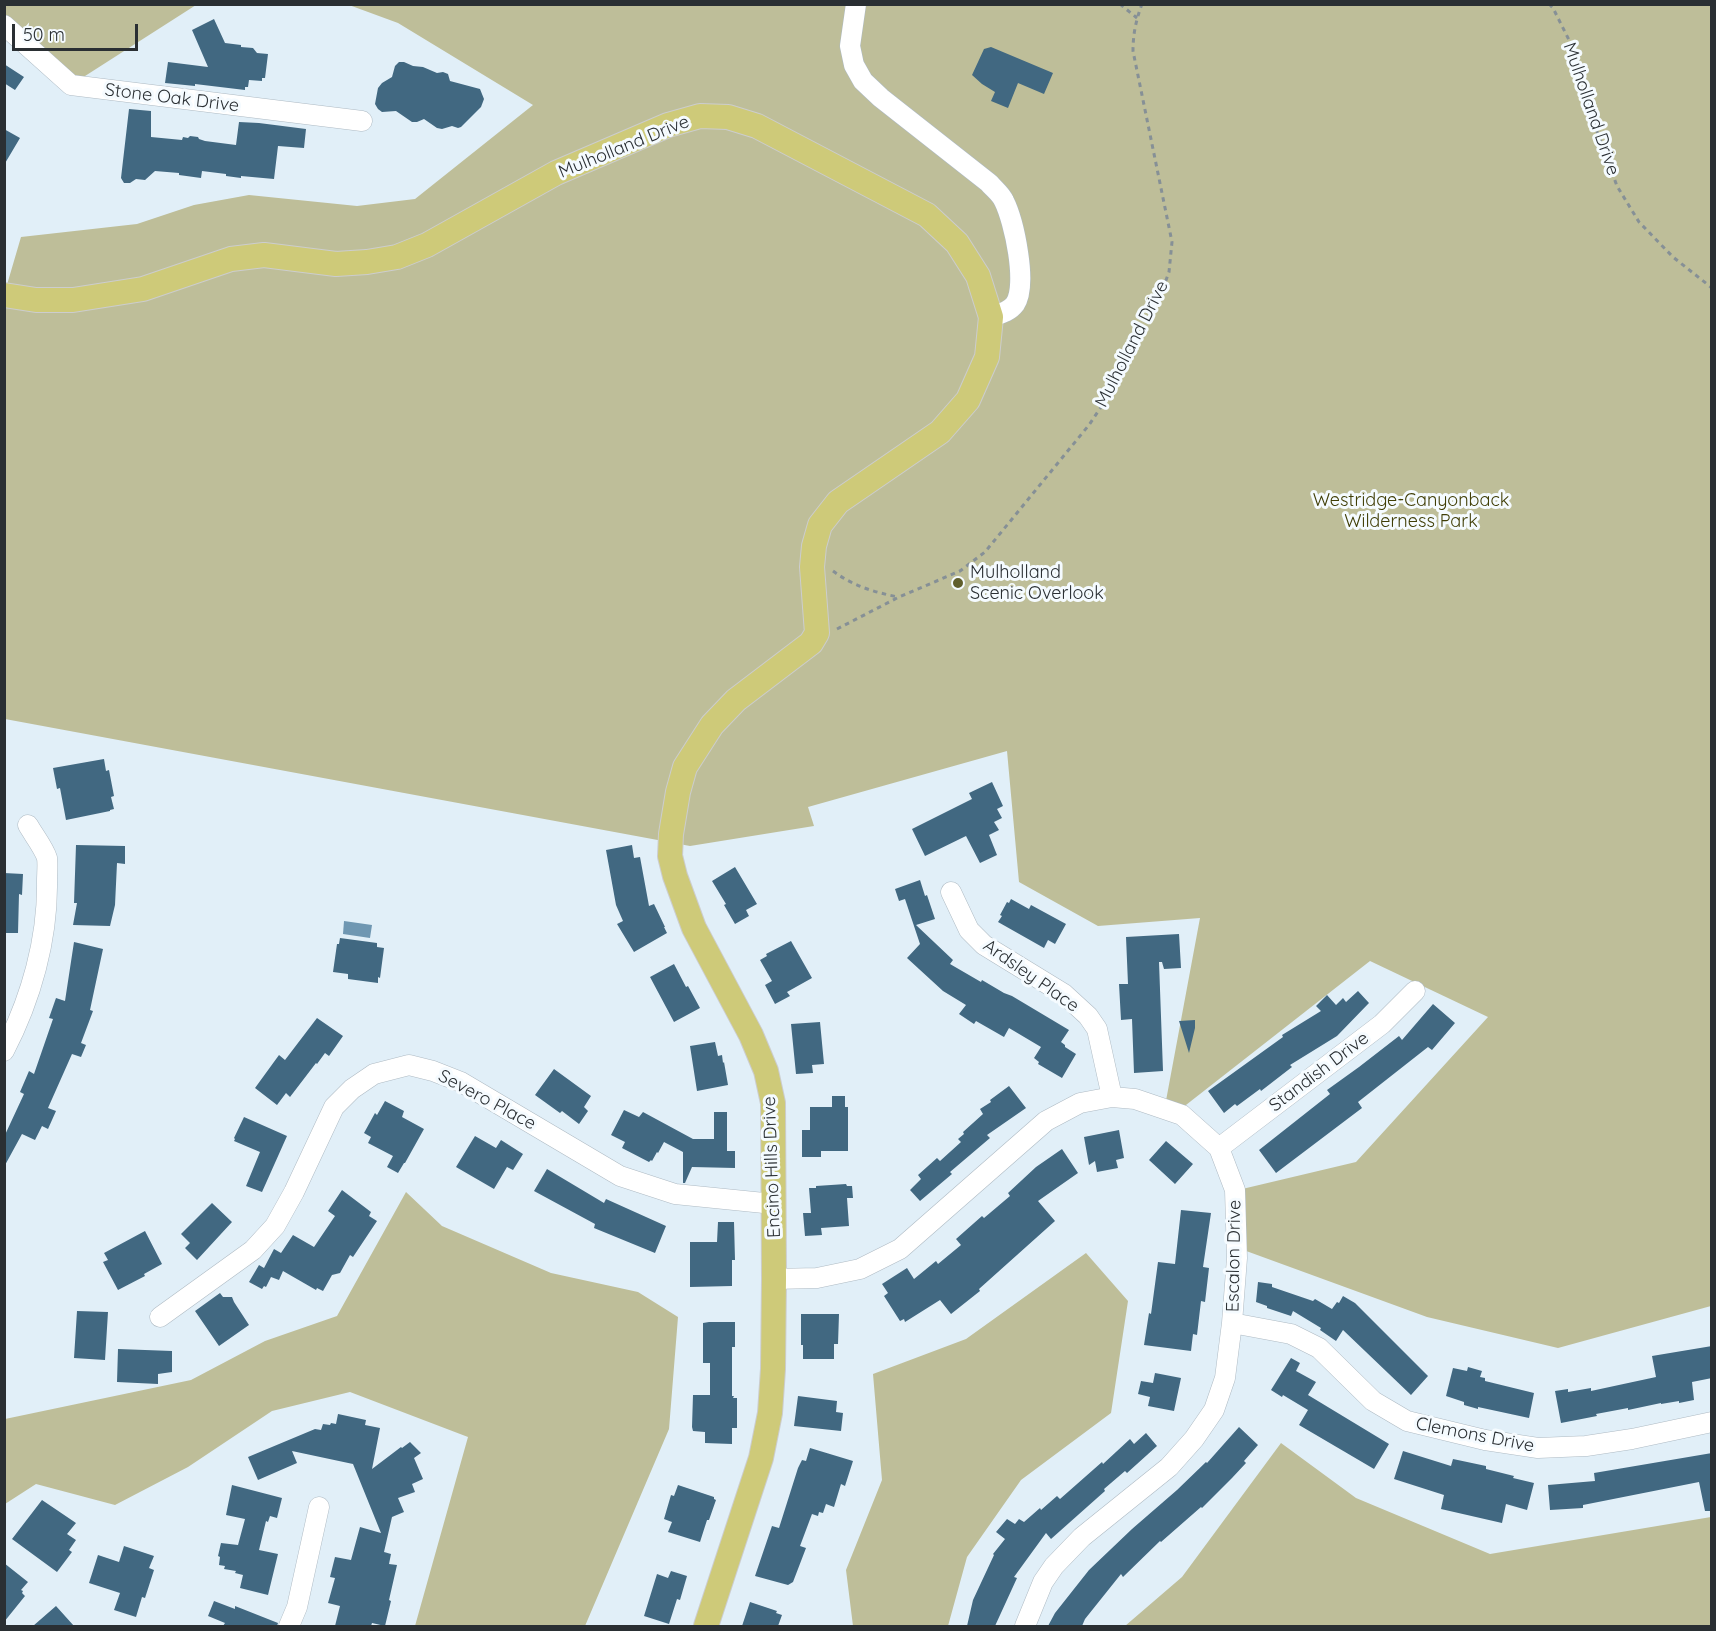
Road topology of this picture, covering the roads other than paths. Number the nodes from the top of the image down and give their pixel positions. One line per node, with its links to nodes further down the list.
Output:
1 (856, 4): 5 (street)
2 (4, 25): 3 (street, Stone Oak Drive)
3 (362, 121)
4 (4, 295): 5 (main road, Mulholland Drive)
5 (991, 317): 6 (main road, Mulholland Drive)
6 (817, 633): 13 (main road, Encino Hills Drive)
7 (28, 825): 10 (street)
8 (951, 892): 11 (street, Ardsley Place)
9 (1415, 991): 12 (street, Standish Drive)
10 (4, 1051)
11 (1112, 1097): 12 (street, Escalon Drive); 14 (street, Escalon Drive)
12 (1219, 1148): 16 (street, Escalon Drive)
13 (774, 1204): 14 (main road, Encino Hills Drive); 15 (street, Severo Place)
14 (774, 1279): 20 (main road, Encino Hills Drive)
15 (160, 1317)
16 (1232, 1323): 17 (street, Clemons Drive); 21 (street, Escalon Drive)
17 (1712, 1422)
18 (319, 1507): 19 (street)
19 (289, 1626)
20 (706, 1626)
21 (1025, 1626)

